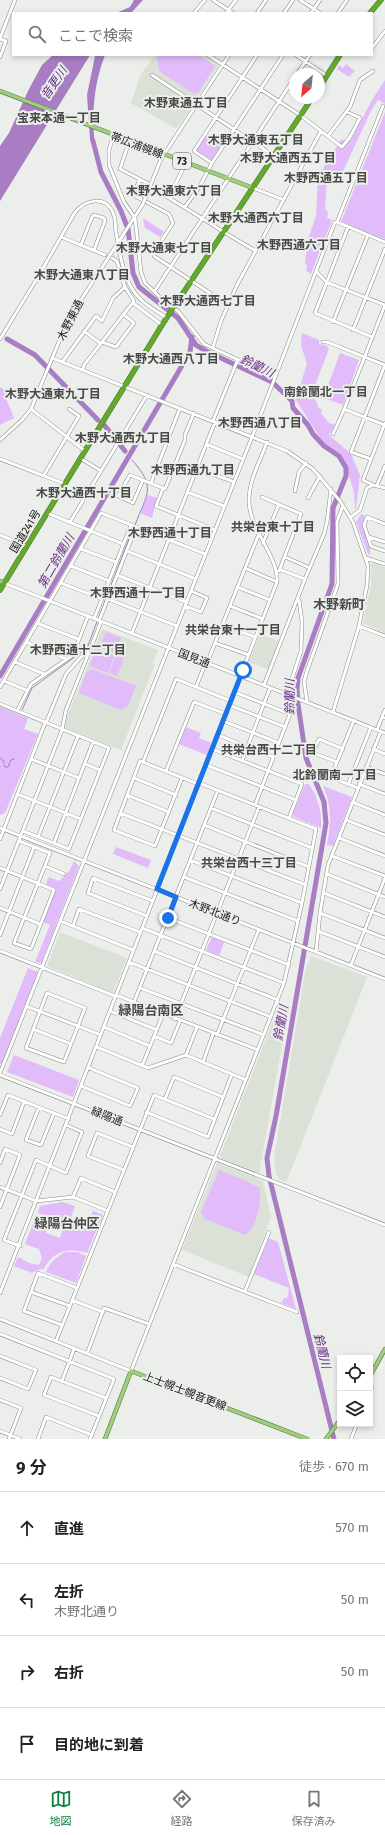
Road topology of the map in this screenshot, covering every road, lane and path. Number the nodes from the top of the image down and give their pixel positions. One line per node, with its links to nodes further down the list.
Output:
1 (15, 0): 21 (street)
2 (205, 0): 13 (street)
3 (213, 0): 12 (street)
4 (236, 0): 12 (street)
5 (266, 0): 14 (street)
6 (293, 0): 15 (street)
7 (300, 0): 11 (street)
8 (320, 0): 11 (street)
9 (348, 0): 18 (street)
10 (381, 0): 19 (highway)
11 (314, 9): 16 (street); 17 (street)
12 (227, 11)
13 (195, 12)
14 (258, 12)
15 (285, 12)
16 (312, 12)
17 (318, 12)
18 (339, 12)
19 (371, 12)
20 (385, 31): 22 (street)
21 (0, 39): 30 (street)
22 (373, 47)
23 (210, 56): 32 (street)
24 (228, 56): 32 (street, 木野東通)
25 (256, 56): 37 (street)
26 (282, 56): 40 (street)
27 (298, 56): 31 (street)
28 (309, 56): 31 (street)
29 (339, 56): 36 (highway)
30 (0, 57)
31 (306, 61): 33 (street); 36 (street)
32 (223, 64): 37 (street); 44 (street, 木野東通)
33 (301, 68)
34 (373, 71): 46 (street)
35 (152, 75): 44 (street)
36 (327, 76): 38 (highway)
37 (242, 77): 40 (street); 48 (street)
38 (325, 79)
39 (289, 87): 42 (street)
40 (260, 89): 42 (street); 49 (street)
41 (1, 92): 51 (main road, 帯広浦幌線 / 73)
42 (280, 101): 47 (street); 54 (street)
43 (308, 104): 47 (highway, 国道241号)
44 (197, 105): 48 (street); 55 (street, 木野東通)
45 (383, 106): 69 (street)
46 (347, 112): 52 (street); 52 (street)
47 (300, 115): 50 (street); 56 (highway, 国道241号)
48 (216, 118): 49 (street); 58 (street)
49 (234, 129): 54 (street); 58 (street)
50 (320, 131): 52 (street); 65 (street)
51 (112, 136): 53 (main road, 帯広浦幌線 / 73); 67 (street)
52 (328, 136)
53 (129, 142): 55 (main road, 帯広浦幌線 / 73); 60 (street)
54 (253, 142): 56 (street); 61 (street)
55 (164, 154): 57 (main road, 帯広浦幌線 / 73); 62 (street, 木野東通)
56 (274, 156): 63 (highway, 国道241号)
57 (186, 162): 59 (main road, 帯広浦幌線 / 73); 64 (street)
58 (212, 163): 59 (street)
59 (207, 171): 61 (main road, 帯広浦幌線 / 73); 66 (street)
60 (140, 179): 62 (street); 82 (street)
61 (228, 179): 63 (main road, 帯広浦幌線 / 73); 68 (street)
62 (150, 186): 64 (street); 67 (street, 木野東通, bridge)
63 (253, 188): 65 (street); 71 (highway, 国道241号)
64 (169, 198): 66 (street)
65 (284, 200): 79 (street)
66 (185, 207): 68 (street)
67 (135, 218): 74 (street, 木野東通); 88 (street)
68 (202, 219): 71 (street); 82 (street)
69 (337, 222): 70 (street); 83 (street)
70 (348, 227): 72 (street); 85 (street)
71 (223, 233): 79 (street); 84 (highway, 国道241号)
72 (368, 235): 75 (street); 87 (street)
73 (61, 237): 74 (street); 76 (street); 101 (street)
74 (119, 242): 95 (street); 106 (street, 木野東通)
75 (385, 242)
76 (81, 246): 78 (street); 78 (street)
77 (385, 249): 89 (street)
78 (94, 250): 80 (street)
79 (256, 251): 91 (street)
80 (105, 255)
81 (112, 258): 86 (street)
82 (171, 266): 84 (street); 88 (street)
83 (316, 271): 85 (street); 111 (street)
84 (192, 281): 91 (street); 93 (highway, 国道241号)
85 (326, 282): 87 (street); 96 (street)
86 (125, 287): 90 (street); 99 (street)
87 (346, 290): 89 (street); 96 (street)
88 (154, 292): 93 (street)
89 (366, 297): 92 (street); 98 (street)
90 (133, 303): 94 (street); 97 (street)
91 (228, 305): 104 (street)
92 (385, 305): 100 (street)
93 (173, 309): 95 (highway, 国道241号); 104 (street)
94 (123, 314): 103 (street); 103 (street)
95 (167, 318): 97 (highway, 国道241号)
96 (333, 322): 98 (street)
97 (162, 325): 112 (highway, 国道241号)
98 (353, 330): 100 (street)
99 (84, 331): 103 (street); 108 (street)
100 (372, 337): 105 (street)
101 (0, 338)
102 (323, 342): 105 (street)
103 (102, 343): 110 (street)
104 (214, 347): 107 (street)
105 (365, 357): 109 (street); 117 (street)
106 (52, 358): 108 (street); 116 (street, 木野東通)
107 (237, 361): 111 (street); 120 (street)
108 (63, 362): 110 (street)
109 (385, 365): 119 (street)
110 (83, 369): 112 (street)
111 (275, 378): 123 (street)
112 (124, 386): 113 (street); 128 (highway, 国道241号)
113 (147, 395): 115 (street); 136 (street)
114 (69, 408): 124 (street)
115 (180, 408): 118 (street); 142 (street)
116 (31, 409): 124 (street); 125 (street, 木野東通)
117 (344, 409): 119 (street); 122 (street)
118 (194, 413): 120 (street); 144 (street)
119 (364, 417): 121 (street); 132 (street)
120 (214, 421): 123 (street); 127 (street)
121 (385, 424): 132 (street)
122 (333, 434)
123 (252, 436): 126 (street); 131 (street)
124 (66, 437): 128 (street); 137 (street)
125 (0, 440)
126 (266, 442): 133 (street); 164 (street)
127 (206, 444): 131 (street); 135 (street)
128 (85, 451): 129 (highway, 国道241号)
129 (80, 458): 136 (street); 141 (highway, 国道241号)
130 (0, 459): 137 (street)
131 (243, 459): 140 (street)
132 (371, 459): 143 (street)
133 (306, 463): 138 (street); 147 (street)
134 (385, 466): 143 (street)
135 (196, 468): 140 (street); 148 (street)
136 (101, 471): 157 (street)
137 (44, 475): 141 (street)
138 (320, 476): 146 (street); 150 (street)
139 (143, 480): 139 (street); 142 (street)
140 (234, 482): 153 (street)
141 (65, 484): 154 (highway, 国道241号)
142 (150, 484): 144 (street)
143 (375, 485): 145 (street); 156 (street)
144 (163, 488): 155 (street)
145 (385, 488)
146 (332, 489): 152 (street); 182 (street)
147 (295, 490)
148 (187, 492): 153 (street); 155 (street)
149 (262, 497): 151 (street)
150 (308, 498)
151 (279, 504): 168 (street); 175 (street)
152 (343, 505): 156 (street); 233 (street)
153 (224, 506): 162 (street)
154 (47, 512): 157 (street); 170 (highway, 国道241号)
155 (178, 515): 162 (street); 166 (street)
156 (351, 517): 176 (street)
157 (70, 522): 161 (street)
158 (385, 524): 165 (street)
159 (131, 525): 160 (street); 161 (street); 169 (street)
160 (136, 527): 166 (street); 172 (street)
161 (89, 530): 169 (street); 171 (street)
162 (215, 530): 174 (street)
163 (0, 535): 170 (street)
164 (260, 535): 168 (street); 181 (street)
165 (369, 537): 167 (street); 173 (street)
166 (168, 540): 174 (street); 178 (street)
167 (385, 542)
168 (263, 543): 183 (street)
169 (123, 544): 177 (street)
170 (26, 546): 188 (highway, 国道241号)
171 (81, 549): 177 (street); 180 (street)
172 (127, 551): 178 (street); 184 (street)
173 (385, 551)
174 (205, 554): 185 (street)
175 (285, 558): 182 (street); 183 (street)
176 (366, 558): 179 (street); 210 (street)
177 (116, 562): 187 (street)
178 (158, 564): 185 (street); 191 (street)
179 (385, 564)
180 (71, 566): 187 (street); 190 (street)
181 (245, 568): 189 (street); 192 (street)
182 (310, 568): 186 (street)
183 (279, 571): 186 (street); 189 (street)
184 (117, 576): 191 (street); 196 (street)
185 (196, 579): 194 (street)
186 (305, 579): 198 (street)
187 (109, 581): 195 (street)
188 (2, 582): 193 (highway, 国道241号); 199 (street, 国見通)
189 (277, 582): 197 (street)
190 (61, 583): 195 (street); 199 (street)
191 (150, 588): 200 (street); 202 (street)
192 (237, 588): 197 (street); 201 (street)
193 (0, 590)
194 (191, 591): 200 (street); 200 (street)
195 (102, 599): 204 (street)
196 (108, 599): 202 (street); 206 (street)
197 (270, 600): 205 (street)
198 (298, 600): 225 (street); 231 (street)
199 (48, 601): 203 (street, 国見通); 207 (street)
200 (186, 604): 209 (street)
201 (230, 606): 205 (street); 208 (street)
202 (140, 612): 209 (street); 211 (street)
203 (88, 616): 204 (street, 国見通); 214 (street)
204 (94, 619): 206 (street, 国見通)
205 (263, 619): 213 (street)
206 (100, 621): 211 (street, 国見通); 217 (street)
207 (37, 623): 214 (street); 215 (street)
208 (223, 624): 213 (street); 216 (street)
209 (177, 626): 218 (street)
210 (359, 626): 212 (street); 239 (street)
211 (132, 633): 218 (street, 国見通)
212 (385, 636)
213 (256, 637): 219 (street)
214 (78, 639): 220 (street)
215 (26, 642): 220 (street); 221 (street)
216 (215, 643): 219 (street); 227 (street, bridge)
217 (91, 646): 246 (street); 249 (street)
218 (168, 648): 223 (street, 国見通); 324 (street)
219 (249, 655): 223 (street)
220 (66, 660): 222 (street)
221 (15, 662): 222 (street); 224 (street)
222 (44, 674): 229 (street)
223 (241, 676): 225 (street, 国見通); 230 (street)
224 (4, 681): 226 (street); 229 (street)
225 (264, 685): 228 (street, 国見通)
226 (0, 687)
227 (196, 687): 232 (street); 265 (street)
228 (270, 688): 231 (street, 国見通); 234 (street)
229 (26, 690): 238 (street)
230 (234, 692): 232 (street); 234 (street)
231 (292, 696): 233 (street, 国見通); 241 (street)
232 (231, 701): 236 (street)
233 (307, 702): 239 (street, 国見通)
234 (264, 703): 241 (street); 242 (street)
235 (0, 704): 238 (street)
236 (229, 705): 240 (street); 242 (street)
237 (385, 710): 243 (street)
238 (17, 711): 246 (street)
239 (333, 712): 244 (street, 国見通)
240 (226, 714): 245 (street); 272 (street)
241 (290, 714): 247 (street)
242 (259, 716): 247 (street); 251 (street)
243 (384, 717): 250 (street)
244 (354, 720): 248 (street, 国見通); 259 (street)
245 (223, 721): 251 (street); 253 (street)
246 (46, 723): 249 (street); 263 (street)
247 (285, 727): 256 (street)
248 (371, 727): 250 (street, 国見通); 281 (street)
249 (62, 730): 254 (street); 269 (street)
250 (379, 730): 252 (street, 国見通); 260 (street)
251 (253, 733): 256 (street); 257 (street)
252 (385, 733)
253 (218, 734): 257 (street); 258 (street)
254 (78, 736): 255 (street); 274 (street)
255 (93, 742): 267 (street); 271 (street)
256 (279, 743): 262 (street)
257 (247, 747): 262 (street); 264 (street)
258 (212, 749): 264 (street); 268 (street)
259 (343, 749): 266 (street); 266 (street)
260 (373, 749): 261 (street); 270 (street)
261 (385, 754)
262 (273, 757): 273 (street)
263 (31, 759): 269 (street); 285 (street)
264 (242, 761): 273 (street)
265 (143, 762): 272 (street); 277 (street)
266 (337, 762): 281 (street)
267 (85, 764): 271 (street); 276 (street)
268 (206, 765): 279 (street); 282 (street)
269 (48, 766): 274 (street); 289 (street)
270 (366, 767): 275 (street); 280 (street)
271 (100, 770): 300 (street)
272 (166, 771): 278 (street)
273 (268, 771): 282 (street); 290 (street)
274 (64, 772): 276 (street); 293 (street)
275 (385, 774)
276 (79, 778): 296 (street)
277 (134, 778): 286 (street); 288 (street)
278 (182, 778): 279 (street); 286 (street)
279 (198, 784): 284 (street); 308 (street)
280 (360, 784): 283 (street); 287 (street)
281 (348, 785): 283 (street)
282 (262, 787): 290 (street); 292 (street)
283 (358, 788): 291 (street)
284 (218, 790): 292 (street); 295 (street)
285 (17, 794): 289 (street); 305 (street)
286 (176, 794): 298 (street)
287 (385, 794)
288 (127, 795): 297 (street); 298 (street)
289 (34, 800): 293 (street); 307 (street)
290 (296, 800): 301 (street)
291 (352, 802): 299 (street); 302 (street)
292 (255, 805): 294 (street)
293 (50, 806): 296 (street); 311 (street)
294 (259, 807): 301 (street); 304 (street)
295 (211, 808): 303 (street); 304 (street)
296 (66, 812): 300 (street); 316 (street)
297 (120, 812): 306 (street); 306 (street)
298 (169, 812): 306 (street)
299 (385, 815)
300 (81, 818): 316 (street)
301 (289, 818): 319 (street)
302 (346, 820): 309 (street); 312 (street)
303 (204, 825): 315 (street); 317 (street)
304 (252, 825): 315 (street); 319 (street)
305 (2, 829): 310 (street, 木野北通り); 313 (street)
306 (162, 829): 308 (street)
307 (23, 831): 310 (street); 311 (street)
308 (178, 835): 317 (street); 338 (street)
309 (385, 835)
310 (21, 836): 314 (street); 324 (street, 木野北通り)
311 (38, 837): 316 (street)
312 (338, 838): 320 (street); 321 (street)
313 (0, 839)
314 (19, 841): 318 (street); 328 (street)
315 (246, 842): 322 (street); 326 (street)
316 (54, 843)
317 (197, 843): 322 (street); 323 (street)
318 (34, 847): 325 (street); 332 (street)
319 (312, 848): 326 (street)
320 (332, 856): 330 (street); 334 (street)
321 (385, 856)
322 (239, 859): 331 (street); 336 (street)
323 (190, 860): 331 (street); 333 (street)
324 (84, 861): 338 (street, 木野北通り); 355 (street)
325 (45, 866): 329 (street); 335 (street)
326 (309, 867): 336 (street)
327 (0, 868): 328 (street)
328 (7, 871): 332 (street); 337 (street)
329 (64, 874)
330 (327, 874): 340 (street); 341 (street)
331 (232, 876): 339 (street); 345 (street)
332 (22, 877): 335 (street); 347 (street)
333 (184, 877): 339 (street); 342 (street)
334 (385, 877): 341 (street)
335 (38, 883): 353 (street); 357 (street)
336 (306, 885): 345 (street)
337 (0, 889)
338 (157, 889): 342 (street, 木野北通り); 344 (street)
339 (225, 893): 349 (street); 356 (street)
340 (324, 893): 348 (street); 350 (street)
341 (379, 894): 343 (street); 348 (street)
342 (176, 897): 349 (street, 木野北通り); 354 (street)
343 (385, 897)
344 (153, 901): 351 (street); 351 (street)
345 (302, 903): 356 (street)
346 (0, 908): 347 (street)
347 (9, 912): 353 (street); 365 (street)
348 (372, 912): 352 (street); 361 (street)
349 (217, 913): 360 (street, 木野北通り); 364 (street)
350 (320, 913): 361 (street); 362 (street)
351 (146, 916): 359 (street)
352 (385, 917)
353 (24, 918): 357 (street); 357 (street)
354 (168, 918): 364 (street); 366 (street)
355 (60, 921): 358 (street); 380 (street)
356 (298, 921): 368 (street)
357 (40, 924)
358 (73, 926): 363 (street); 370 (street)
359 (142, 928): 363 (street); 366 (street)
360 (259, 929): 368 (street, 木野北通り); 371 (street)
361 (364, 930): 367 (street); 369 (street)
362 (318, 931): 369 (street); 375 (street)
363 (140, 932): 370 (street)
364 (209, 934): 371 (street); 374 (street)
365 (0, 935)
366 (161, 936): 373 (street); 374 (street)
367 (385, 938)
368 (293, 943): 375 (street, 木野北通り); 378 (street)
369 (358, 947): 376 (street); 379 (street)
370 (133, 950): 377 (street)
371 (251, 950): 378 (street); 382 (street)
372 (0, 951): 380 (street)
373 (154, 951): 381 (street); 383 (street)
374 (202, 952): 381 (street); 382 (street)
375 (316, 952): 379 (street, 木野北通り)
376 (385, 957)
377 (128, 962): 383 (street); 389 (street)
378 (289, 965): 386 (street)
379 (351, 965): 384 (street, 木野北通り)
380 (42, 968): 389 (street); 394 (street)
381 (195, 968): 385 (street); 387 (street)
382 (244, 968): 385 (street); 386 (street)
383 (147, 969): 387 (street); 388 (street)
384 (385, 979)
385 (237, 984): 390 (street); 392 (street)
386 (284, 984): 390 (street)
387 (188, 985): 392 (street); 393 (street)
388 (140, 988): 391 (street); 393 (street)
389 (115, 996): 391 (street); 396 (street)
390 (278, 1000): 398 (street)
391 (134, 1002): 397 (street)
392 (231, 1002): 398 (street); 400 (street)
393 (181, 1003): 399 (street); 400 (street)
394 (26, 1006): 395 (street); 420 (street)
395 (40, 1011): 402 (street); 402 (street); 405 (street)
396 (110, 1011): 403 (street); 406 (street)
397 (163, 1014): 399 (street); 406 (street)
398 (271, 1017): 409 (street)
399 (175, 1019): 401 (street)
400 (224, 1020): 409 (street); 411 (street)
401 (180, 1021): 404 (street); 410 (street)
402 (78, 1026): 408 (street); 412 (street)
403 (104, 1027): 408 (street); 413 (street)
404 (197, 1027): 407 (street); 416 (street)
405 (33, 1029): 412 (street); 412 (street)
406 (157, 1030): 410 (street)
407 (213, 1034): 411 (street); 417 (street)
408 (101, 1035): 414 (street)
409 (264, 1035): 415 (street)
410 (154, 1036): 413 (street)
411 (217, 1036): 415 (street)
412 (71, 1044)
413 (150, 1046): 418 (street)
414 (97, 1047): 418 (street); 419 (street)
415 (258, 1050): 422 (street)
416 (186, 1055): 417 (street); 418 (street)
417 (203, 1062): 421 (street)
418 (142, 1066)
419 (89, 1068): 423 (street); 423 (street)
420 (0, 1074): 427 (street, 緑陽通)
421 (232, 1074): 422 (street); 424 (street)
422 (246, 1080): 438 (street)
423 (81, 1086): 427 (street)
424 (223, 1097): 425 (street); 433 (street)
425 (165, 1099): 429 (street); 433 (street)
426 (24, 1102): 428 (street); 431 (street); 435 (street)
427 (74, 1104): 432 (street); 436 (street, 緑陽通)
428 (39, 1107): 430 (street); 430 (street)
429 (146, 1112): 433 (street); 436 (street)
430 (54, 1113): 432 (street)
431 (0, 1115)
432 (69, 1119): 434 (street)
433 (214, 1119)
434 (66, 1125): 440 (street); 440 (street)
435 (0, 1129)
436 (140, 1129): 437 (street); 438 (street, 緑陽通)
437 (133, 1147): 441 (street); 441 (street)
438 (215, 1158): 450 (street, 緑陽通); 453 (street)
439 (0, 1163): 443 (street)
440 (50, 1166): 445 (street); 447 (street)
441 (124, 1170): 444 (street)
442 (0, 1187): 443 (street)
443 (7, 1190): 445 (street); 448 (street)
444 (115, 1192): 446 (street); 449 (street)
445 (22, 1195): 447 (street); 452 (street)
446 (73, 1197): 447 (street); 449 (street)
447 (36, 1201): 452 (street)
448 (0, 1207)
449 (108, 1211): 454 (street)
450 (385, 1225)
451 (269, 1232): 455 (street)
452 (20, 1246): 457 (street)
453 (173, 1264): 455 (street); 463 (street)
454 (77, 1288): 456 (street); 458 (street)
455 (245, 1291): 461 (street)
456 (31, 1292): 459 (street); 464 (street)
457 (0, 1293)
458 (72, 1300): 459 (street); 460 (street)
459 (70, 1306): 464 (street)
460 (103, 1312): 463 (street); 469 (street)
461 (297, 1312)
462 (0, 1320): 466 (street)
463 (148, 1324): 472 (street)
464 (62, 1325): 466 (street)
465 (0, 1334): 471 (street)
466 (56, 1341): 467 (street)
467 (74, 1349): 469 (street); 471 (street)
468 (385, 1349): 473 (main road)
469 (87, 1354): 472 (street)
470 (0, 1356): 474 (street)
471 (70, 1361): 475 (street); 476 (street)
472 (131, 1370): 487 (main road, 上士幌士幌音更線); 488 (main road, 上士幌士幌音更線)
473 (373, 1371)
474 (0, 1378)
475 (62, 1381): 476 (street); 478 (street)
476 (106, 1398): 478 (street)
477 (0, 1400): 483 (street)
478 (99, 1416): 482 (street)
479 (337, 1424): 489 (main road)
480 (356, 1427): 490 (street)
481 (0, 1431): 483 (street)
482 (92, 1435): 485 (street); 486 (street)
483 (10, 1437): 484 (street)
484 (20, 1439)
485 (39, 1439)
486 (90, 1439)
487 (105, 1439)
488 (307, 1439)
489 (326, 1439)
490 (352, 1439)

